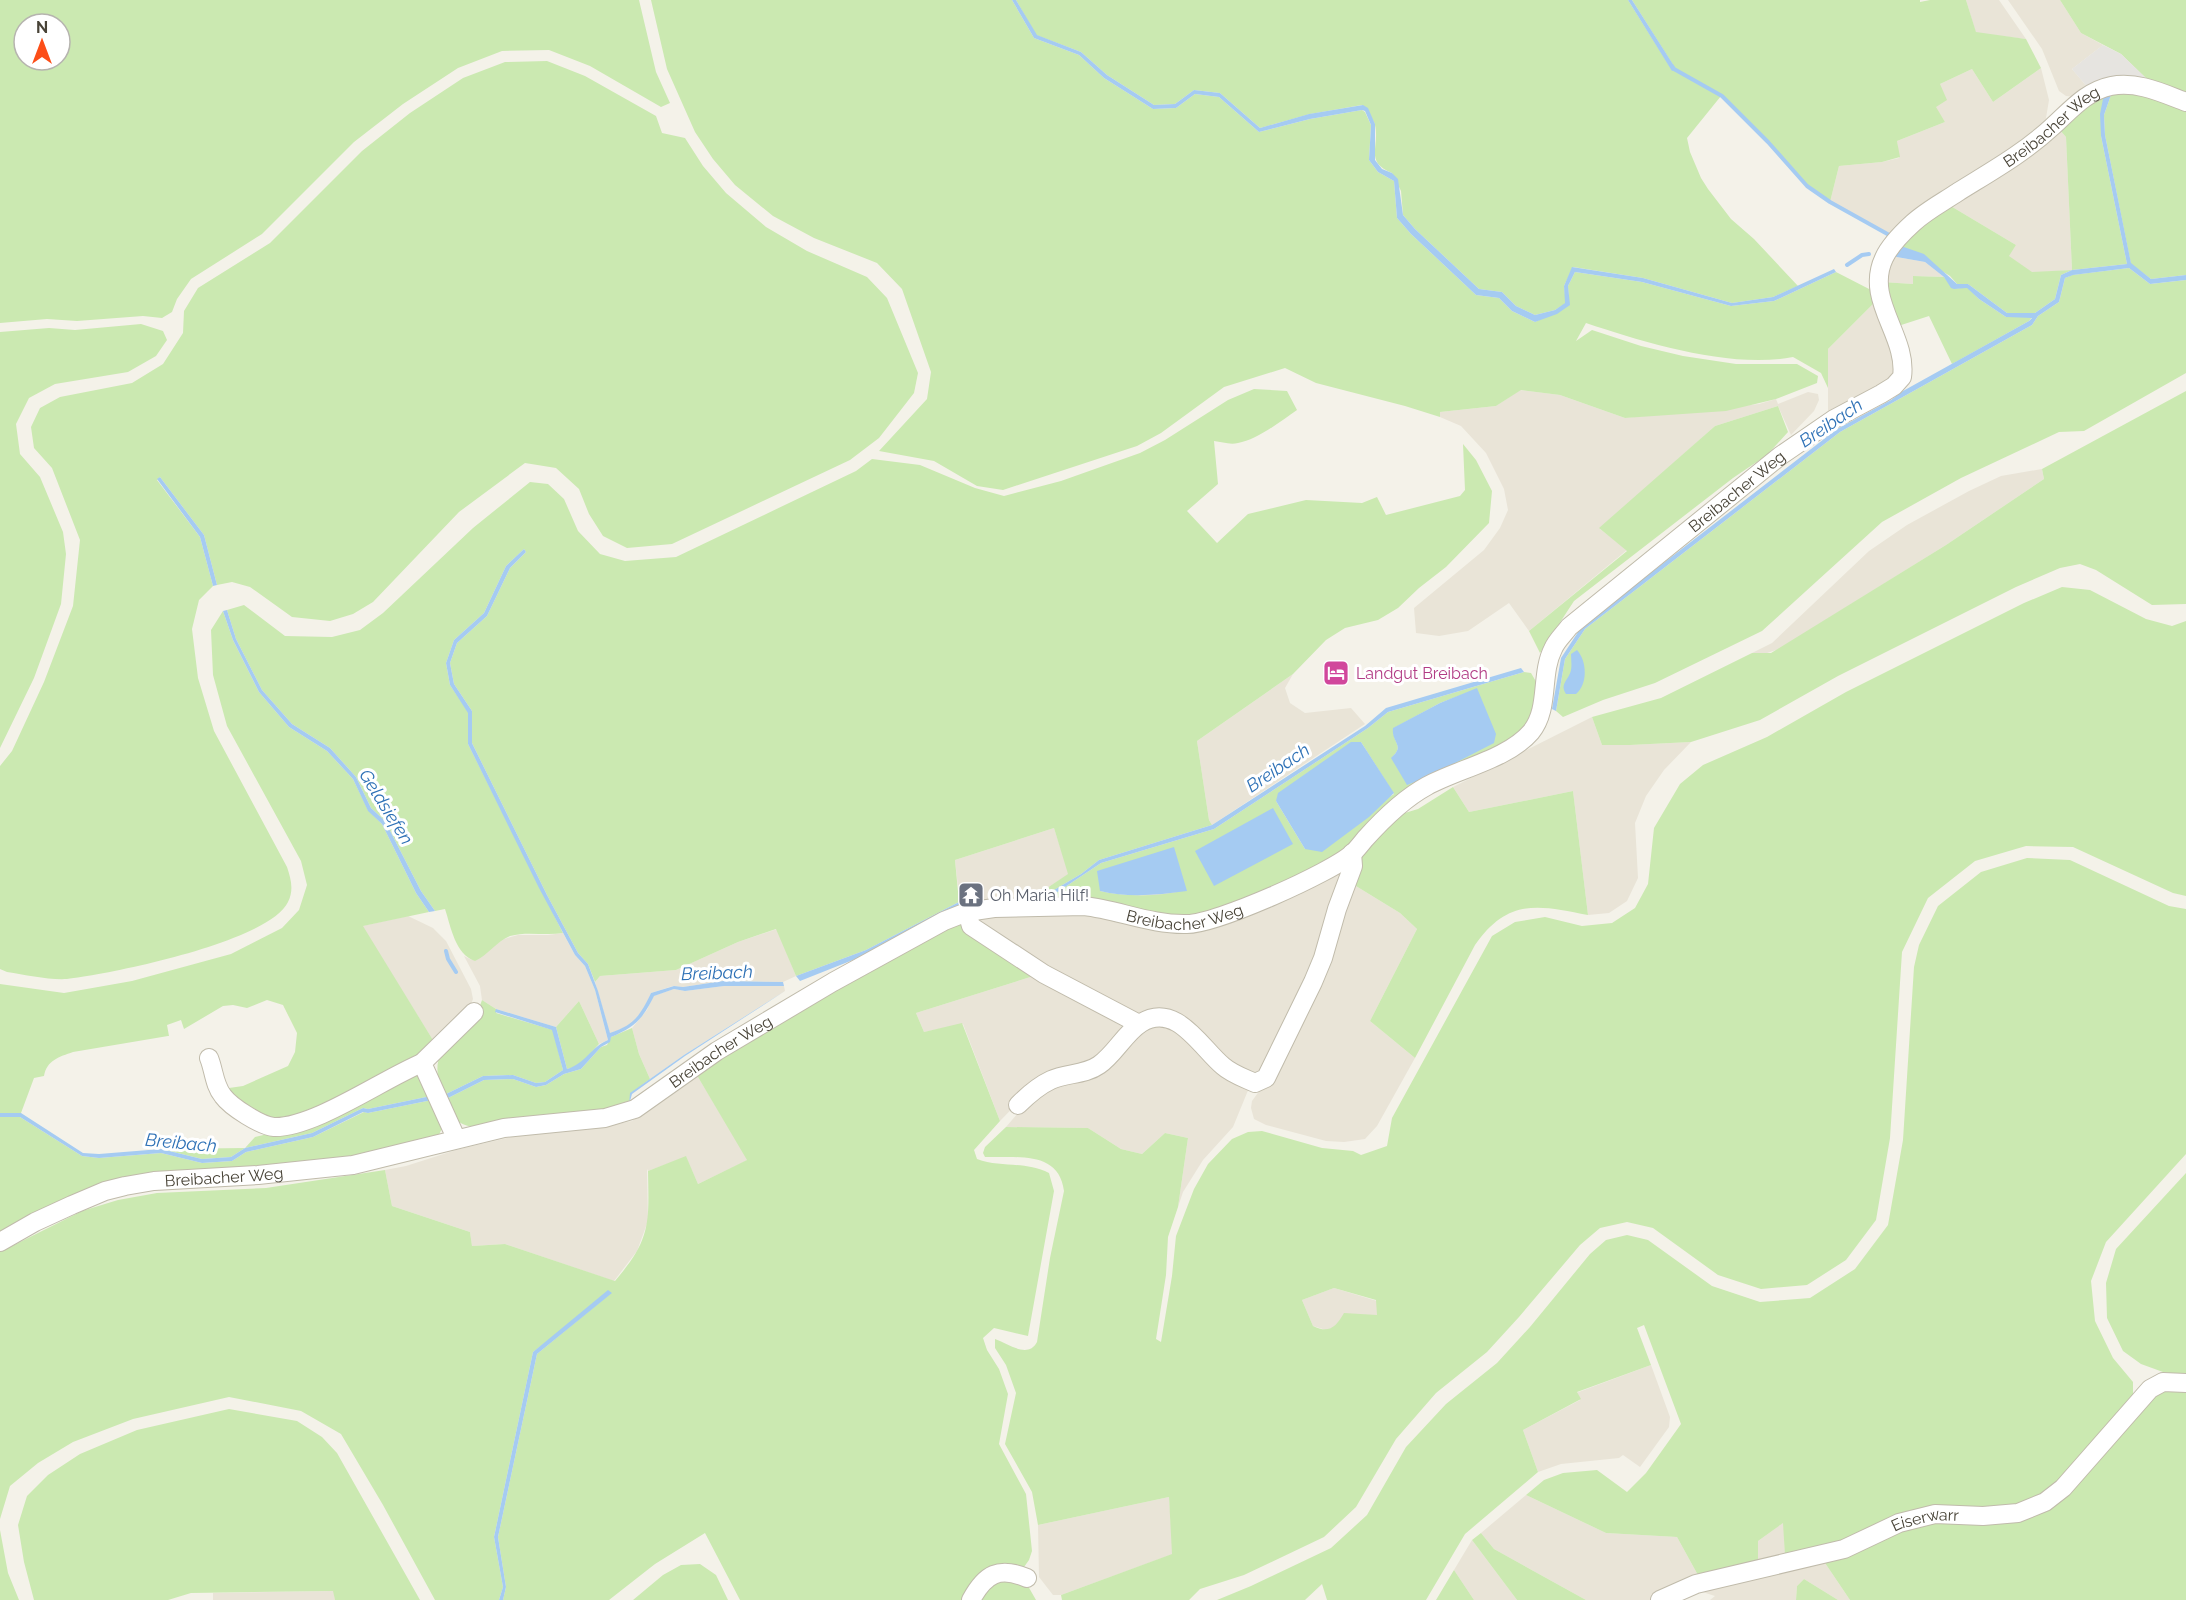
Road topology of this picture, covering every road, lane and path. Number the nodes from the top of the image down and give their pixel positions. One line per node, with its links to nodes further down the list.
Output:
1 (2186, 102): 2 (street, Breibacher Weg)
2 (1352, 854): 3 (street, Breibacher Weg); 5 (street)
3 (967, 912): 5 (street); 9 (street, Breibacher Weg)
4 (474, 1012): 7 (street)
5 (1139, 1024): 8 (street)
6 (209, 1058): 7 (street)
7 (423, 1063): 9 (street)
8 (1018, 1105)
9 (456, 1138): 10 (street, Breibacher Weg)
10 (0, 1242)
11 (2186, 1383): 14 (street, Eiserwarr)
12 (1027, 1578): 13 (street)
13 (971, 1600)
14 (1660, 1600)

